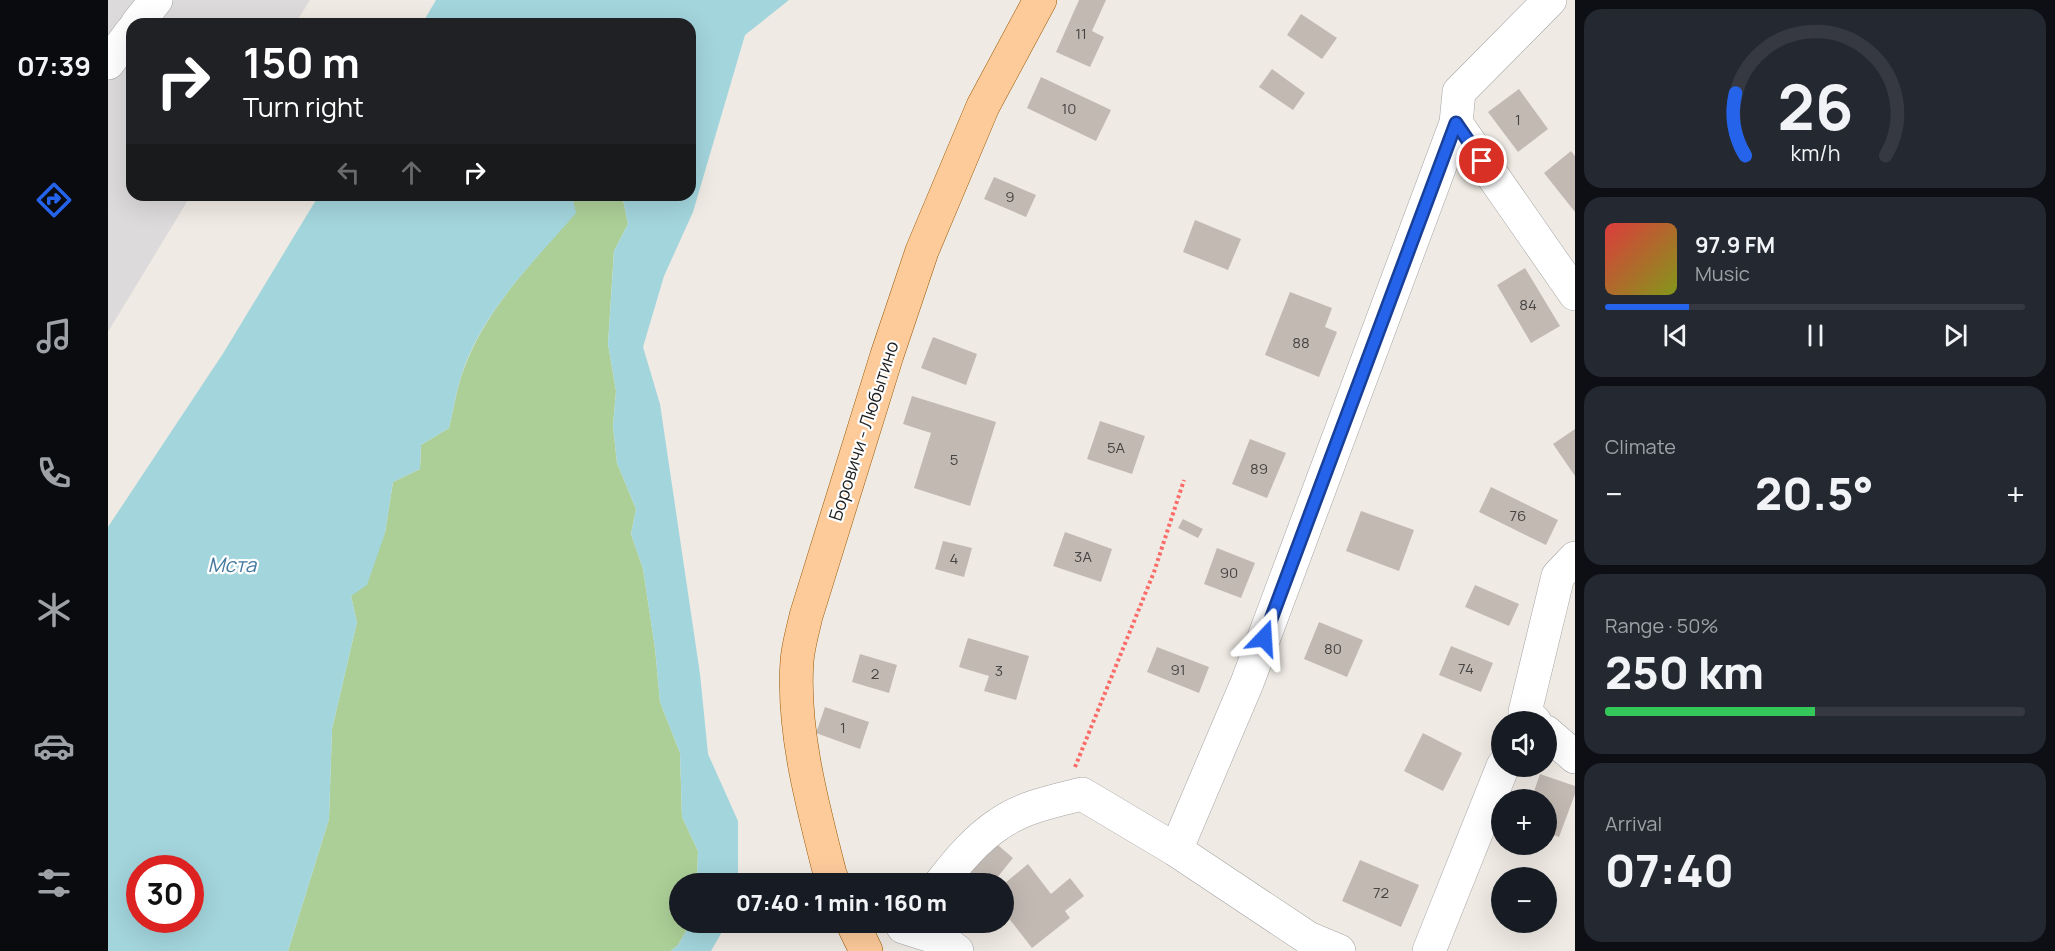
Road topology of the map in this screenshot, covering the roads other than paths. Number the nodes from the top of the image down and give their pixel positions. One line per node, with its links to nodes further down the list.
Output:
1 (156, 0): 4 (street)
2 (1040, 0): 15 (main road, Боровичи - Любытино)
3 (1550, 0): 7 (street)
4 (142, 18)
5 (126, 39): 6 (street)
6 (108, 63)
7 (1456, 123): 8 (street); 14 (street)
8 (1575, 294)
9 (1575, 558): 10 (street)
10 (1534, 711)
11 (1557, 742): 12 (street)
12 (1575, 757)
13 (1499, 777): 25 (street)
14 (1176, 850): 16 (street); 20 (street)
15 (830, 873)
16 (949, 873)
17 (857, 933): 21 (main road)
18 (895, 933): 22 (street)
19 (926, 933): 23 (street)
20 (1314, 945): 24 (street)
21 (866, 951)
22 (872, 951)
23 (957, 951)
24 (1339, 951)
25 (1429, 951)

